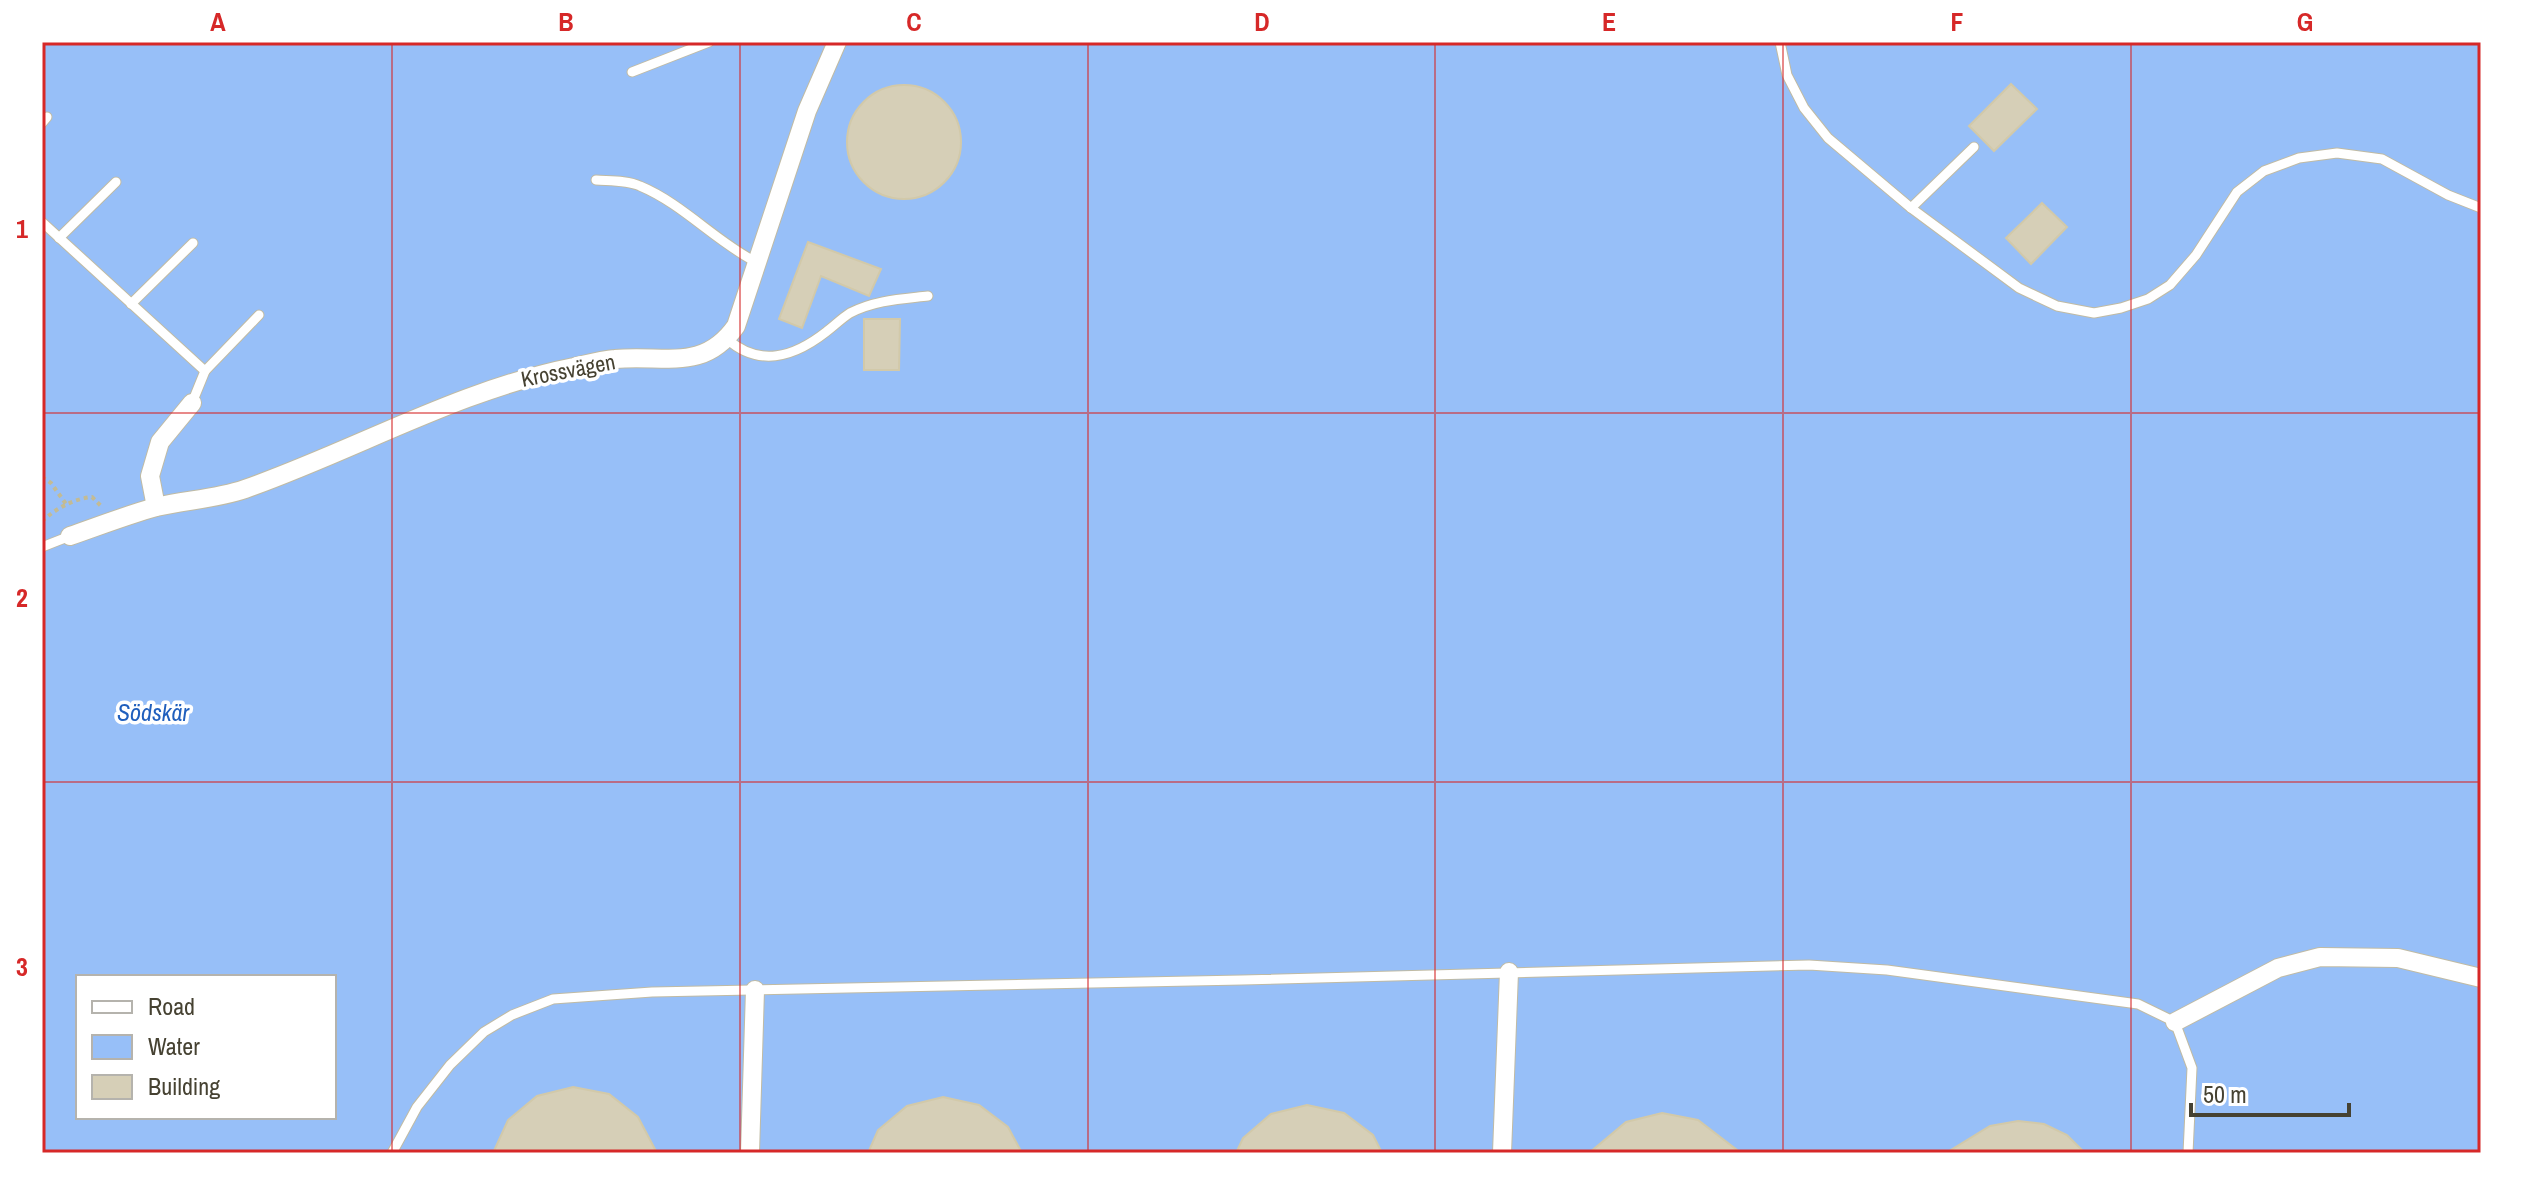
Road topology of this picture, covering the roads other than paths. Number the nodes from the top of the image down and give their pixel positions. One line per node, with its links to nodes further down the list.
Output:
1 (709, 42): 4 (lane)
2 (1780, 42): 8 (lane)
3 (834, 43): 13 (street)
4 (632, 72)
5 (1974, 147): 8 (lane)
6 (596, 180): 13 (lane)
7 (116, 182): 11 (lane)
8 (1911, 208): 9 (lane)
9 (2481, 208)
10 (42, 222): 11 (lane)
11 (59, 238): 15 (lane)
12 (193, 243): 15 (lane)
13 (756, 262): 17 (street)
14 (928, 296): 17 (lane)
15 (131, 304): 18 (lane)
16 (259, 315): 18 (lane)
17 (727, 339): 20 (street, Krossvägen)
18 (205, 371): 19 (lane)
19 (192, 403): 20 (street)
20 (156, 507): 21 (street, Krossvägen)
21 (70, 536): 22 (lane, Krossvägen)
22 (42, 547)
23 (1509, 972): 25 (lane); 26 (lane); 29 (street)
24 (2481, 978): 26 (street)
25 (755, 990): 27 (lane); 28 (street)
26 (2175, 1022): 30 (lane)
27 (392, 1153)
28 (750, 1153)
29 (1502, 1153)
30 (2188, 1153)

